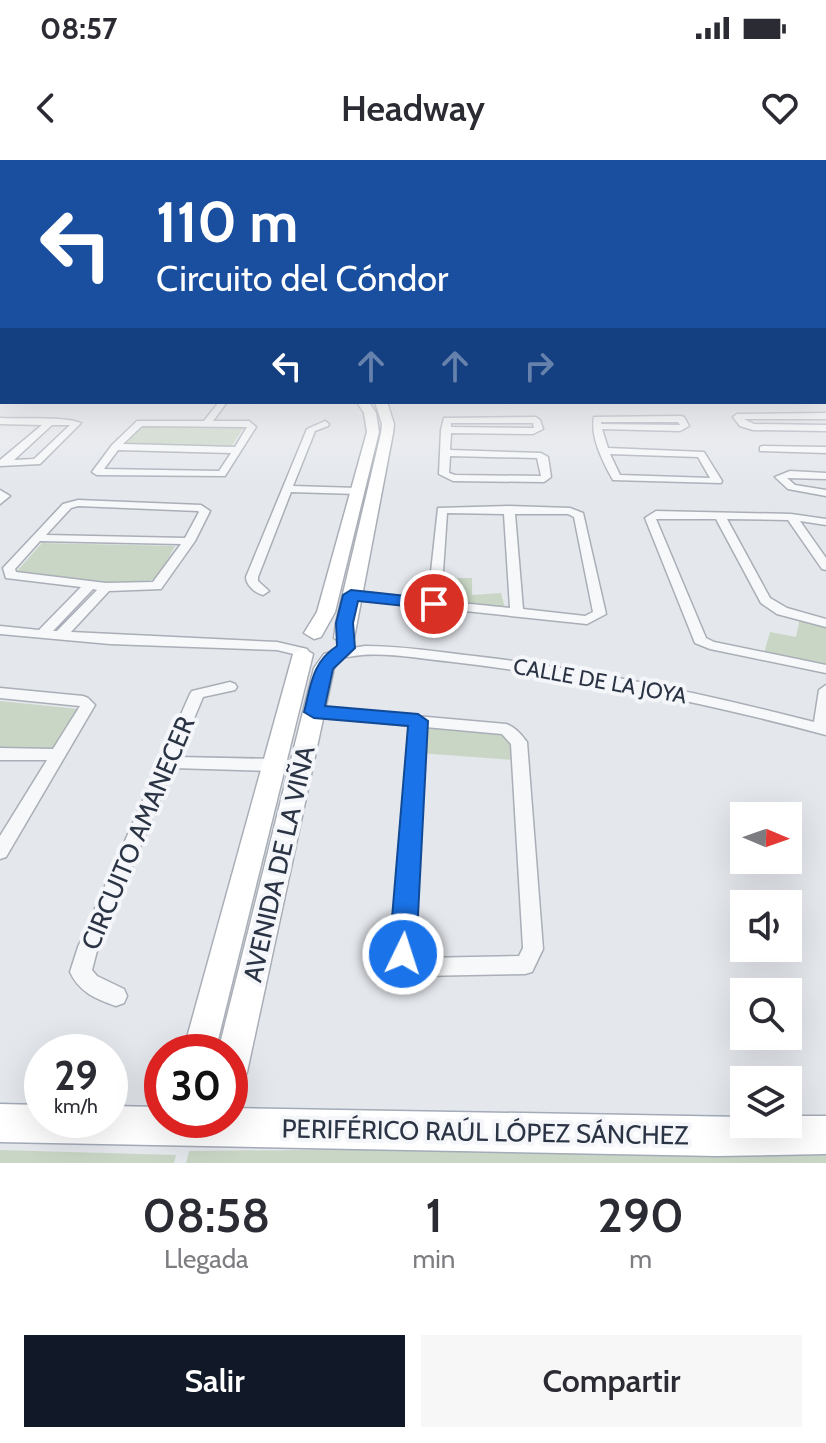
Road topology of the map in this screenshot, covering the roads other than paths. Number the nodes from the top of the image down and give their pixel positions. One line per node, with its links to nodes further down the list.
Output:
1 (210, 404): 8 (street)
2 (221, 404): 9 (street)
3 (364, 404): 21 (street, AVENIDA DE LA VIÑA)
4 (382, 404): 22 (street, AVENIDA DE LA VIÑA)
5 (826, 416): 12 (street)
6 (0, 421): 7 (street)
7 (51, 421): 20 (street); 20 (street)
8 (195, 423): 9 (street); 14 (street)
9 (207, 423): 16 (street)
10 (325, 424): 24 (street)
11 (597, 426): 11 (street); 18 (street)
12 (826, 428)
13 (445, 430): 13 (street); 19 (street)
14 (115, 447): 16 (street); 16 (street)
15 (763, 449): 17 (street)
16 (239, 450)
17 (826, 450)
18 (606, 451): 18 (street)
19 (445, 453): 19 (street)
20 (2, 463)
21 (363, 470): 22 (street); 25 (street, AVENIDA DE LA VIÑA)
22 (380, 470): 34 (street, AVENIDA DE LA VIÑA)
23 (826, 476): 27 (street)
24 (287, 489): 25 (street); 40 (street)
25 (357, 491): 33 (street, AVENIDA DE LA VIÑA)
26 (0, 493): 28 (street)
27 (826, 493)
28 (0, 501)
29 (509, 509): 42 (street); 43 (street); 43 (street)
30 (720, 516): 31 (street); 44 (street); 50 (street)
31 (791, 517): 32 (street); 37 (street)
32 (826, 522)
33 (348, 528): 34 (street); 48 (street, AVENIDA DE LA VIÑA)
34 (368, 529): 41 (street, AVENIDA DE LA VIÑA)
35 (38, 538): 36 (street); 36 (street); 38 (street)
36 (189, 541): 39 (street)
37 (826, 566)
38 (90, 585): 39 (street); 46 (street)
39 (106, 587): 47 (street)
40 (263, 591)
41 (351, 595): 42 (street); 49 (street, AVENIDA DE LA VIÑA)
42 (434, 604): 43 (street)
43 (517, 612)
44 (826, 623)
45 (0, 631): 46 (street)
46 (41, 635): 47 (street)
47 (60, 636): 48 (street)
48 (306, 644): 49 (street); 60 (street, AVENIDA DE LA VIÑA)
49 (340, 648): 54 (street, AVENIDA DE LA VIÑA); 56 (street, CALLE DE LA JOYA)
50 (826, 669)
51 (230, 687): 59 (street, CIRCUITO AMANECER)
52 (826, 690): 56 (street)
53 (0, 693): 58 (street)
54 (314, 712): 55 (street); 62 (street, AVENIDA DE LA VIÑA)
55 (418, 721): 55 (street)
56 (823, 729)
57 (0, 754): 58 (street)
58 (59, 755): 63 (street)
59 (168, 762): 60 (street); 64 (street, CIRCUITO AMANECER)
60 (274, 765): 61 (street, AVENIDA DE LA VIÑA)
61 (255, 838): 62 (street); 65 (street, AVENIDA DE LA VIÑA)
62 (285, 839): 66 (street, AVENIDA DE LA VIÑA)
63 (2, 845)
64 (116, 996)
65 (204, 1034)
66 (239, 1034)
67 (0, 1123): 68 (main road, PERIFÉRICO RAÚL LÓPEZ SÁNCHEZ)
68 (144, 1123)
69 (248, 1124): 70 (main road, PERIFÉRICO RAÚL LÓPEZ SÁNCHEZ)
70 (826, 1135)

